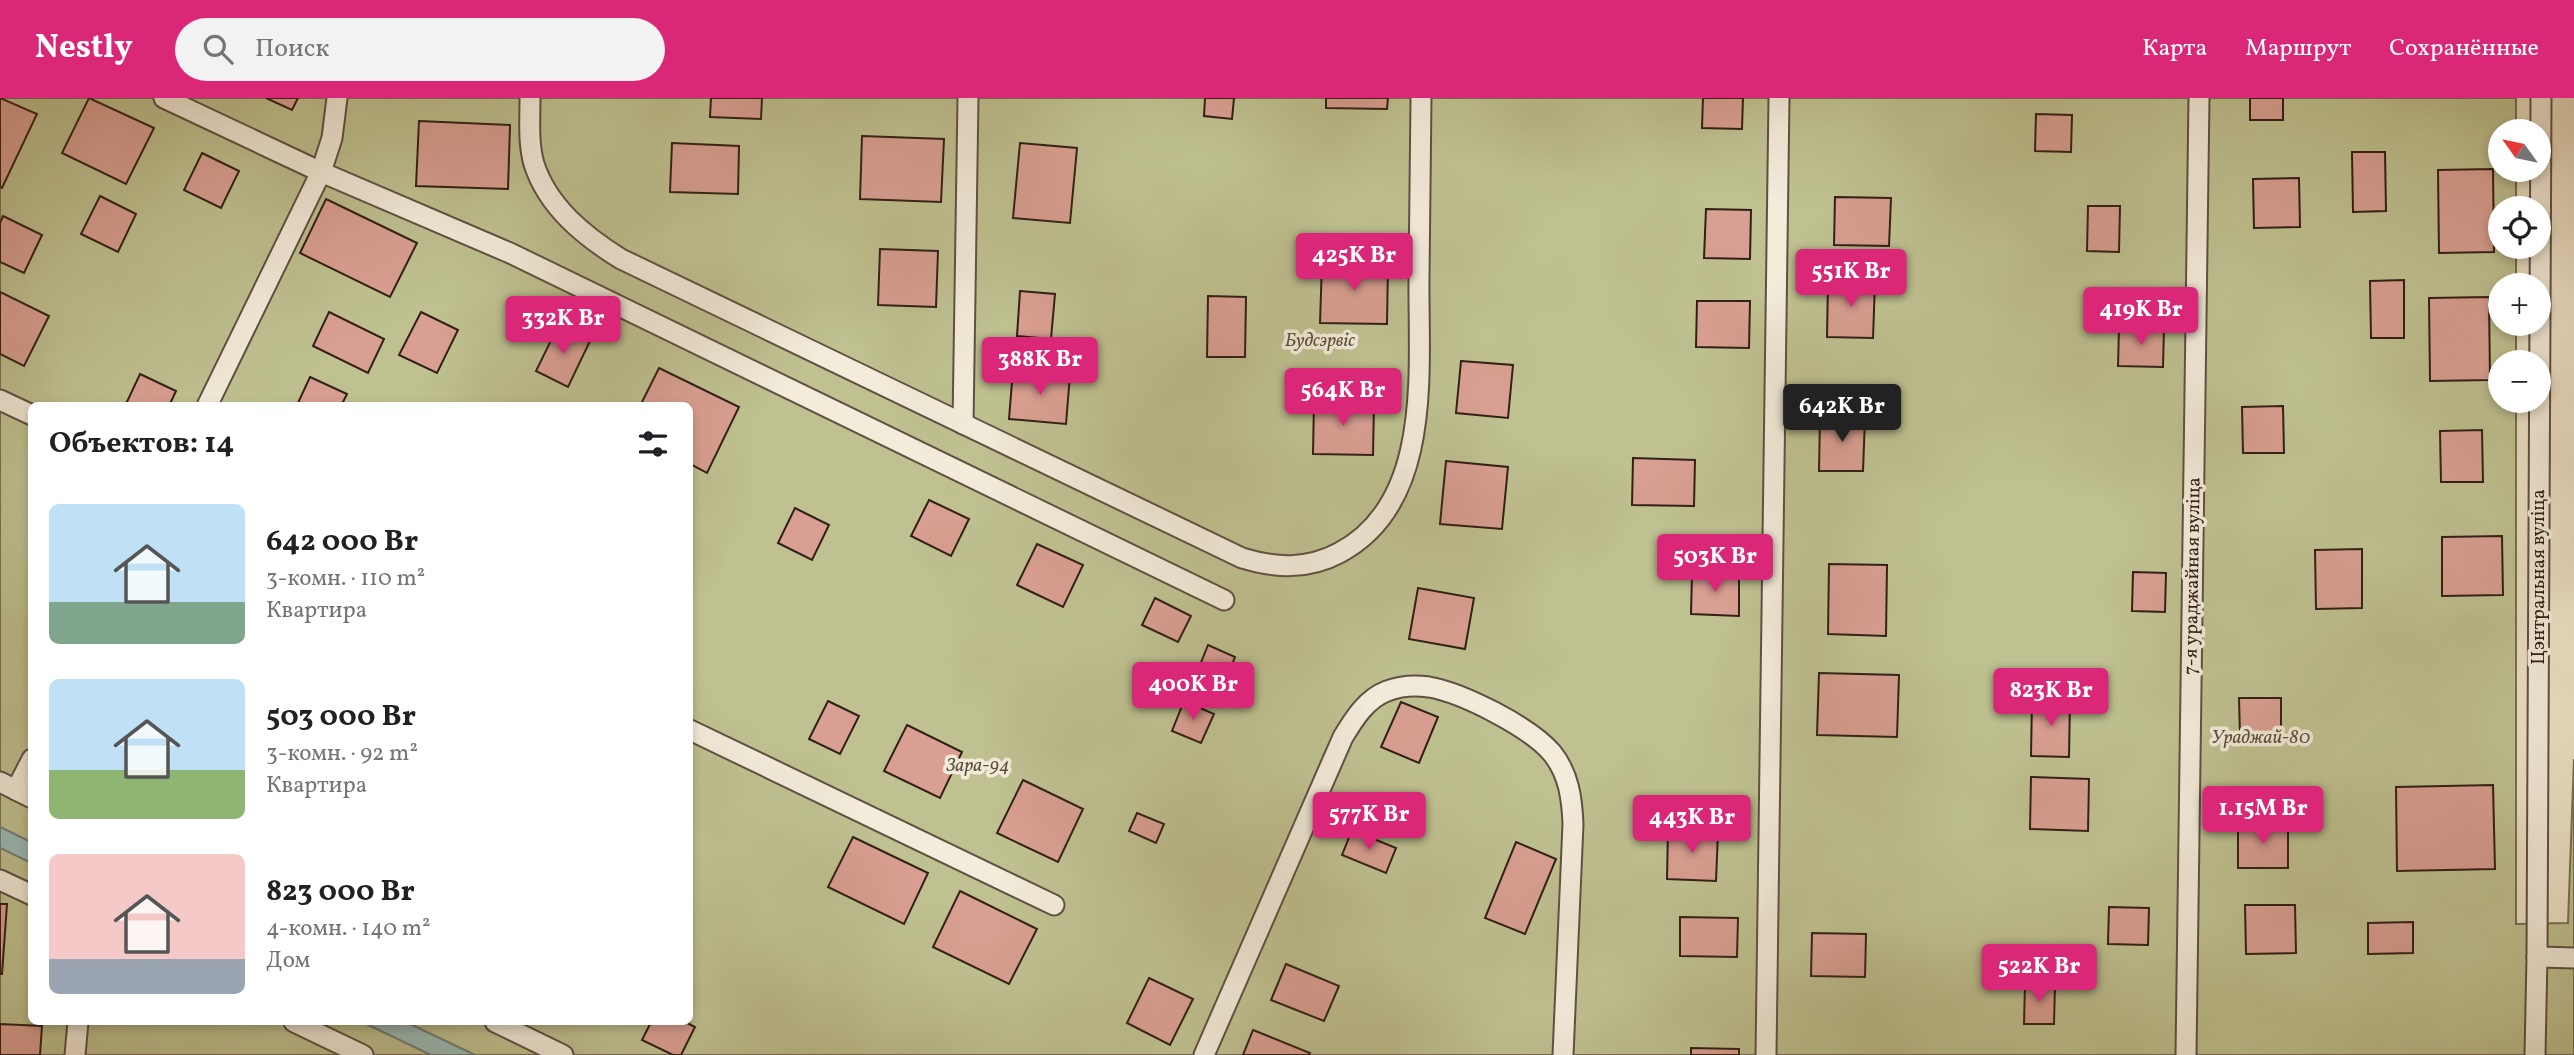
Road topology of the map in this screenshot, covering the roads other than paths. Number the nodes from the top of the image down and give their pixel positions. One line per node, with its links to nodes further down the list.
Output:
1 (164, 98): 9 (lane)
2 (337, 98): 9 (lane)
3 (530, 98): 13 (lane)
4 (968, 98): 13 (lane)
5 (1421, 98): 13 (lane)
6 (1779, 98): 31 (lane)
7 (2199, 98): 32 (lane, 7-я ураджайная вуліца)
8 (2541, 98): 21 (lane, Цэнтральная вуліца)
9 (321, 172): 11 (lane); 14 (lane)
10 (0, 400): 12 (lane)
11 (209, 402)
12 (28, 413)
13 (963, 424)
14 (1224, 600)
15 (693, 731): 20 (lane)
16 (28, 767): 17 (lane)
17 (16, 790)
18 (0, 880): 19 (lane)
19 (28, 893)
20 (1054, 905)
21 (2537, 957): 22 (lane); 33 (lane, Цэнтральная вуліца)
22 (2574, 958)
23 (78, 1025): 26 (lane)
24 (300, 1025): 27 (lane)
25 (501, 1025): 28 (lane)
26 (75, 1055)
27 (363, 1055)
28 (563, 1055)
29 (1203, 1055): 30 (lane)
30 (1563, 1055)
31 (1766, 1055)
32 (2186, 1055)
33 (2535, 1055)

